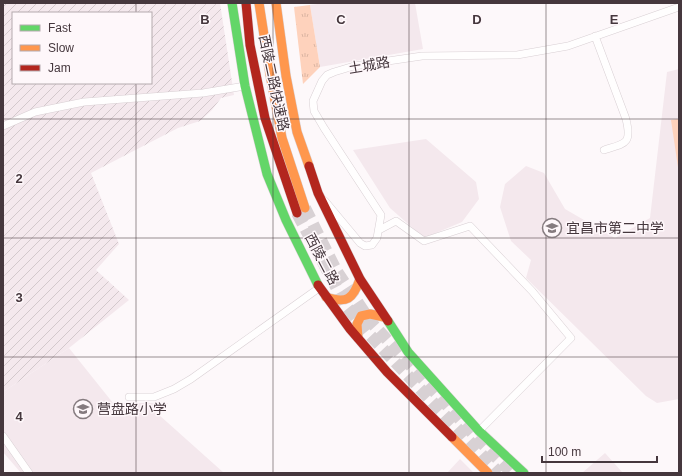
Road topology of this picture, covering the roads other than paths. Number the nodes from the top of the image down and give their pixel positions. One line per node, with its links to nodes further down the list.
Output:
1 (232, 3): 7 (main road, 西陵二路)
2 (246, 3): 3 (main road, 西陵二路快速路)
3 (260, 3)
4 (276, 3): 10 (main road, 西陵二路)
5 (679, 7): 6 (street, 土城路)
6 (596, 36): 9 (street); 11 (street, 土城路)
7 (245, 86): 8 (street); 13 (main road, 西陵二路)
8 (3, 126)
9 (604, 150)
10 (318, 193): 11 (street); 12 (main road, 西陵二路)
11 (380, 230): 18 (street)
12 (360, 279): 14 (main road); 15 (main road, 西陵二路)
13 (319, 288): 14 (main road, 西陵二路); 17 (street)
14 (326, 297): 16 (main road, 西陵二路)
15 (384, 317): 16 (main road); 18 (main road, 西陵二路)
16 (358, 338): 21 (main road, 西陵二路)
17 (129, 397)
18 (480, 431): 22 (main road, 西陵二路)
19 (3, 436): 20 (street)
20 (29, 473)
21 (488, 473)
22 (524, 473)

